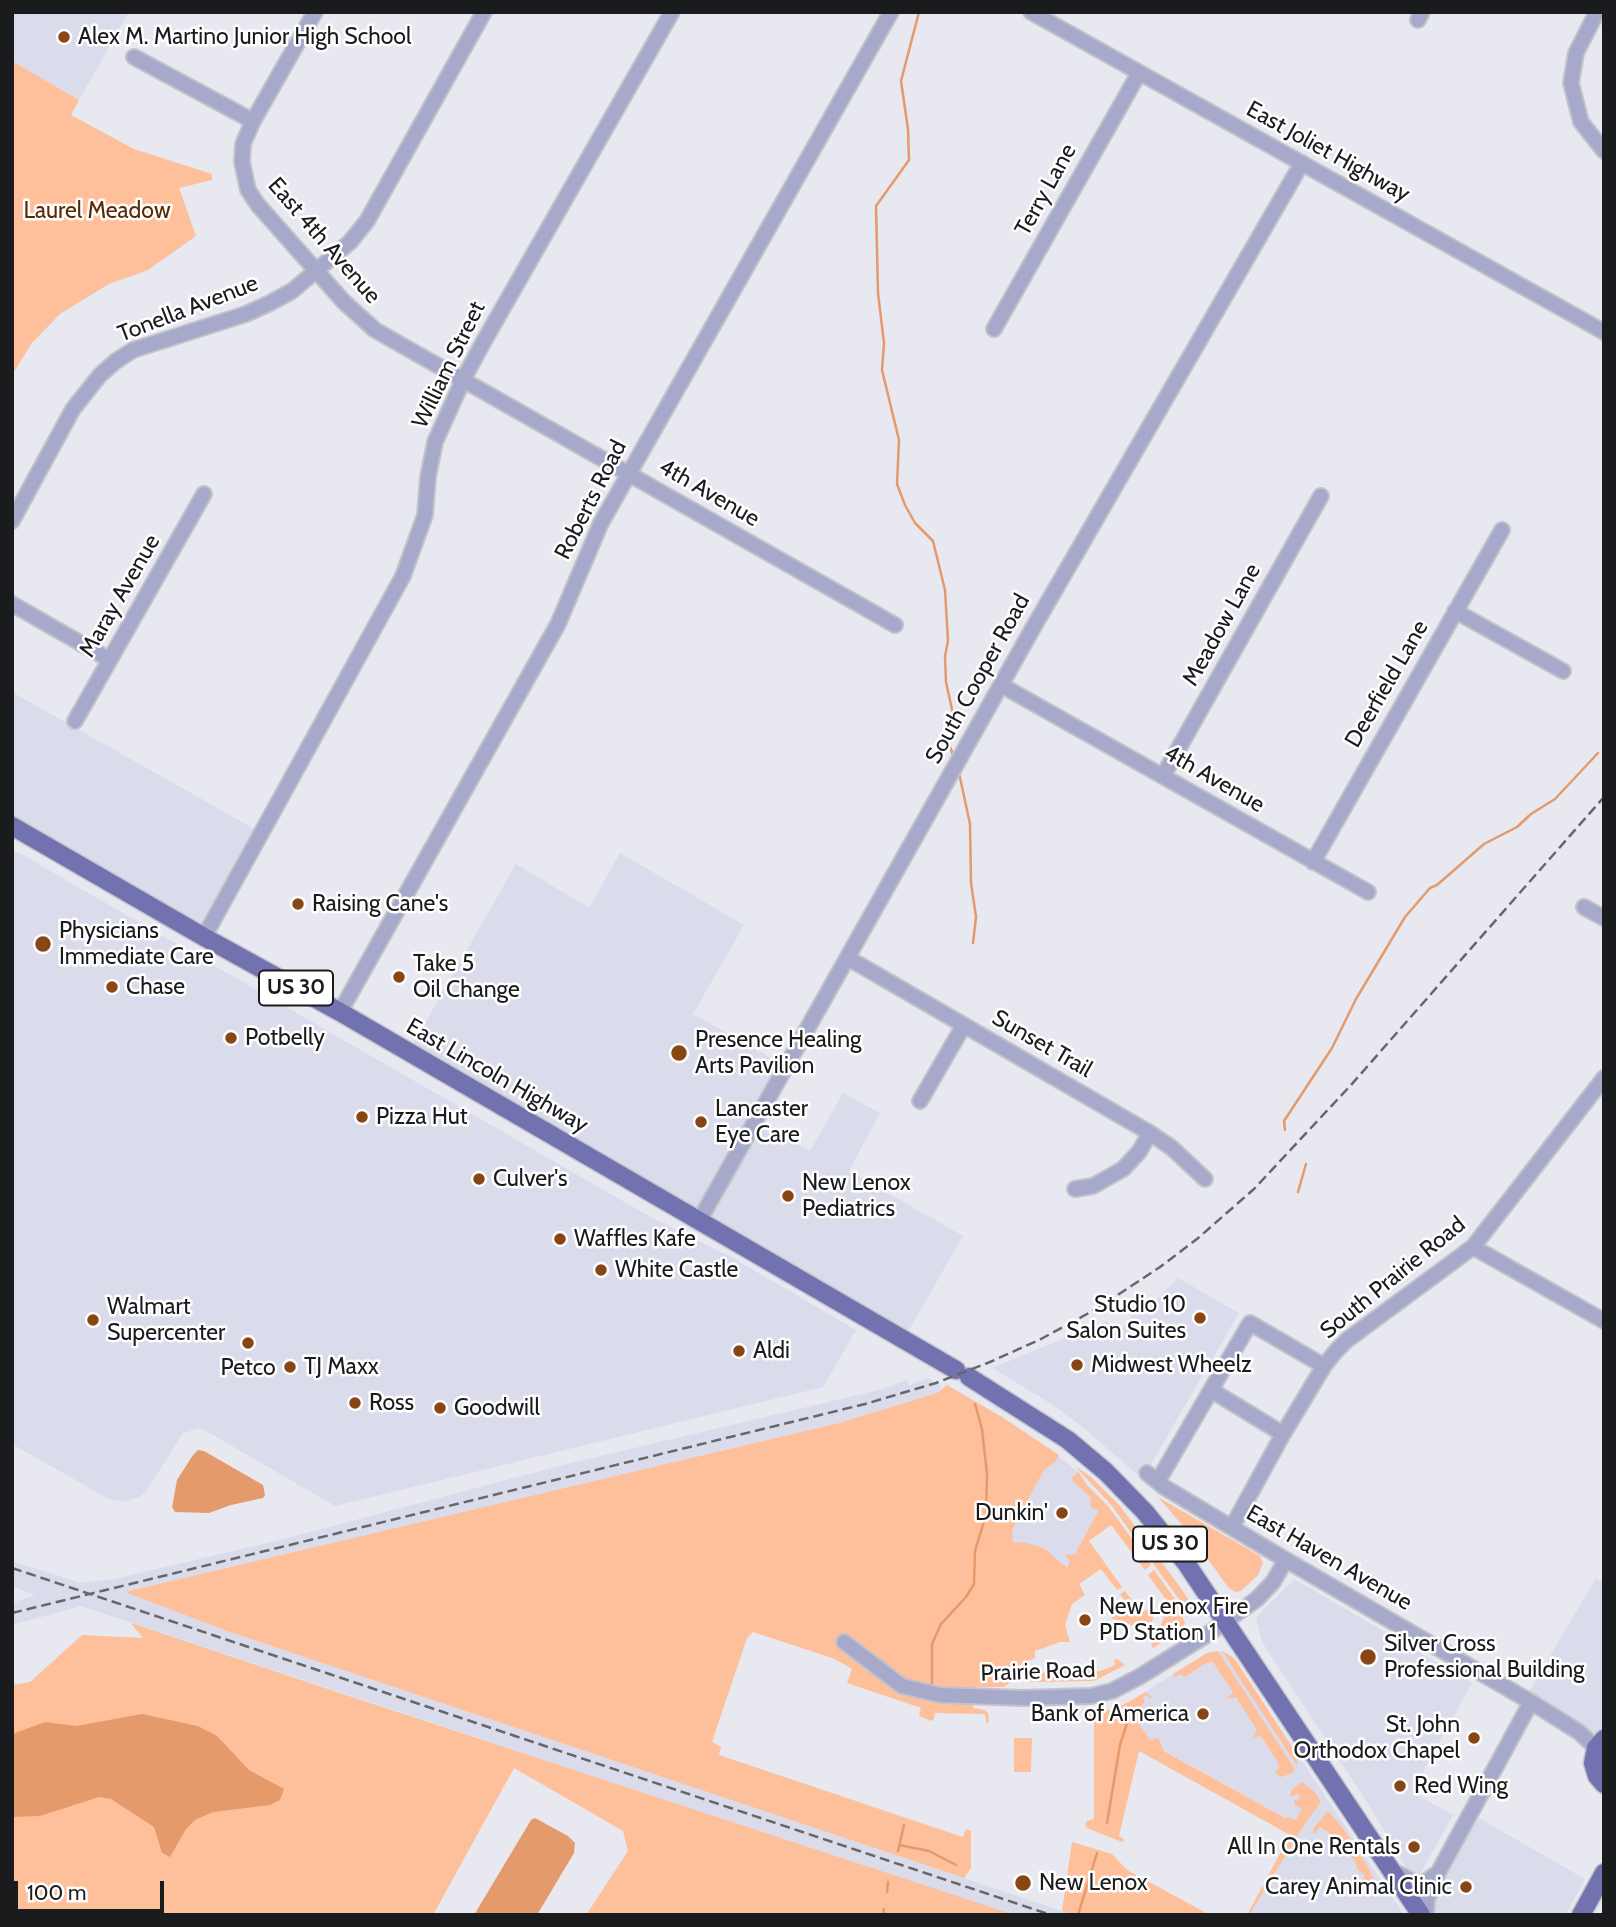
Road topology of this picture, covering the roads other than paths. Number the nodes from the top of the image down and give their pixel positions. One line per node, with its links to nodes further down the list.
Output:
1 (315, 12): 9 (street, East 4th Avenue)
2 (484, 12): 12 (street, Tonella Avenue)
3 (672, 12): 15 (street, William Street)
4 (891, 12): 16 (street, Roberts Road)
5 (1031, 12): 8 (street, East Joliet Highway)
6 (1597, 12): 10 (street)
7 (134, 57): 9 (street)
8 (1139, 73): 11 (street, East Joliet Highway); 13 (street, Terry Lane)
9 (253, 121): 12 (street, East 4th Avenue)
10 (1604, 151)
11 (1303, 163): 14 (street, East Joliet Highway); 26 (street, South Cooper Road)
12 (317, 271): 15 (street, East 4th Avenue); 19 (street, Tonella Avenue)
13 (994, 329)
14 (1604, 332)
15 (463, 380): 16 (street, 4th Avenue); 34 (street, William Street)
16 (629, 473): 23 (street, 4th Avenue); 36 (street, Roberts Road)
17 (204, 494): 24 (street, Maray Avenue)
18 (1321, 495): 28 (street, Meadow Lane)
19 (12, 521)
20 (1502, 530): 22 (street, Deerfield Lane)
21 (12, 604): 24 (street)
22 (1455, 611): 25 (street); 30 (street, Deerfield Lane)
23 (895, 625)
24 (110, 660): 27 (street, Maray Avenue)
25 (1563, 671)
26 (1001, 685): 28 (street, 4th Avenue); 35 (street, South Cooper Road)
27 (75, 721)
28 (1163, 776): 30 (street, 4th Avenue)
29 (12, 826): 34 (main road, East Lincoln Highway / US 30)
30 (1313, 862): 31 (street, 4th Avenue)
31 (1368, 892)
32 (1584, 907): 33 (street)
33 (1604, 918)
34 (204, 937): 36 (main road, East Lincoln Highway / US 30)
35 (848, 958): 37 (street, Sunset Trail); 43 (street, South Cooper Road)
36 (340, 1012): 43 (main road, East Lincoln Highway / US 30)
37 (964, 1025): 39 (street); 40 (street, Sunset Trail)
38 (1604, 1078): 44 (street, South Prairie Road)
39 (920, 1101)
40 (1150, 1133): 41 (street, Sunset Trail); 42 (street)
41 (1205, 1179)
42 (1075, 1189)
43 (699, 1221): 51 (main road, East Lincoln Highway / US 30)
44 (1473, 1247): 45 (street); 46 (street, South Prairie Road)
45 (1604, 1321)
46 (1324, 1366): 47 (street); 48 (street, South Prairie Road)
47 (1211, 1390): 48 (street); 49 (street, East Haven Avenue)
48 (1283, 1434): 49 (street, South Prairie Road)
49 (1232, 1527): 50 (street, East Haven Avenue)
50 (1286, 1560): 51 (street, Prairie Road); 53 (street, East Haven Avenue)
51 (1226, 1622): 52 (street, Prairie Road); 56 (main road, US 30)
52 (844, 1642)
53 (1531, 1702): 54 (street, East Haven Avenue); 57 (street)
54 (1600, 1743): 55 (main road)
55 (1604, 1784)
56 (1394, 1873): 57 (street); 60 (main road, US 30)
57 (1438, 1873): 60 (street)
58 (1604, 1873): 59 (main road)
59 (1599, 1893): 61 (main road)
60 (1424, 1915)
61 (1581, 1915)

